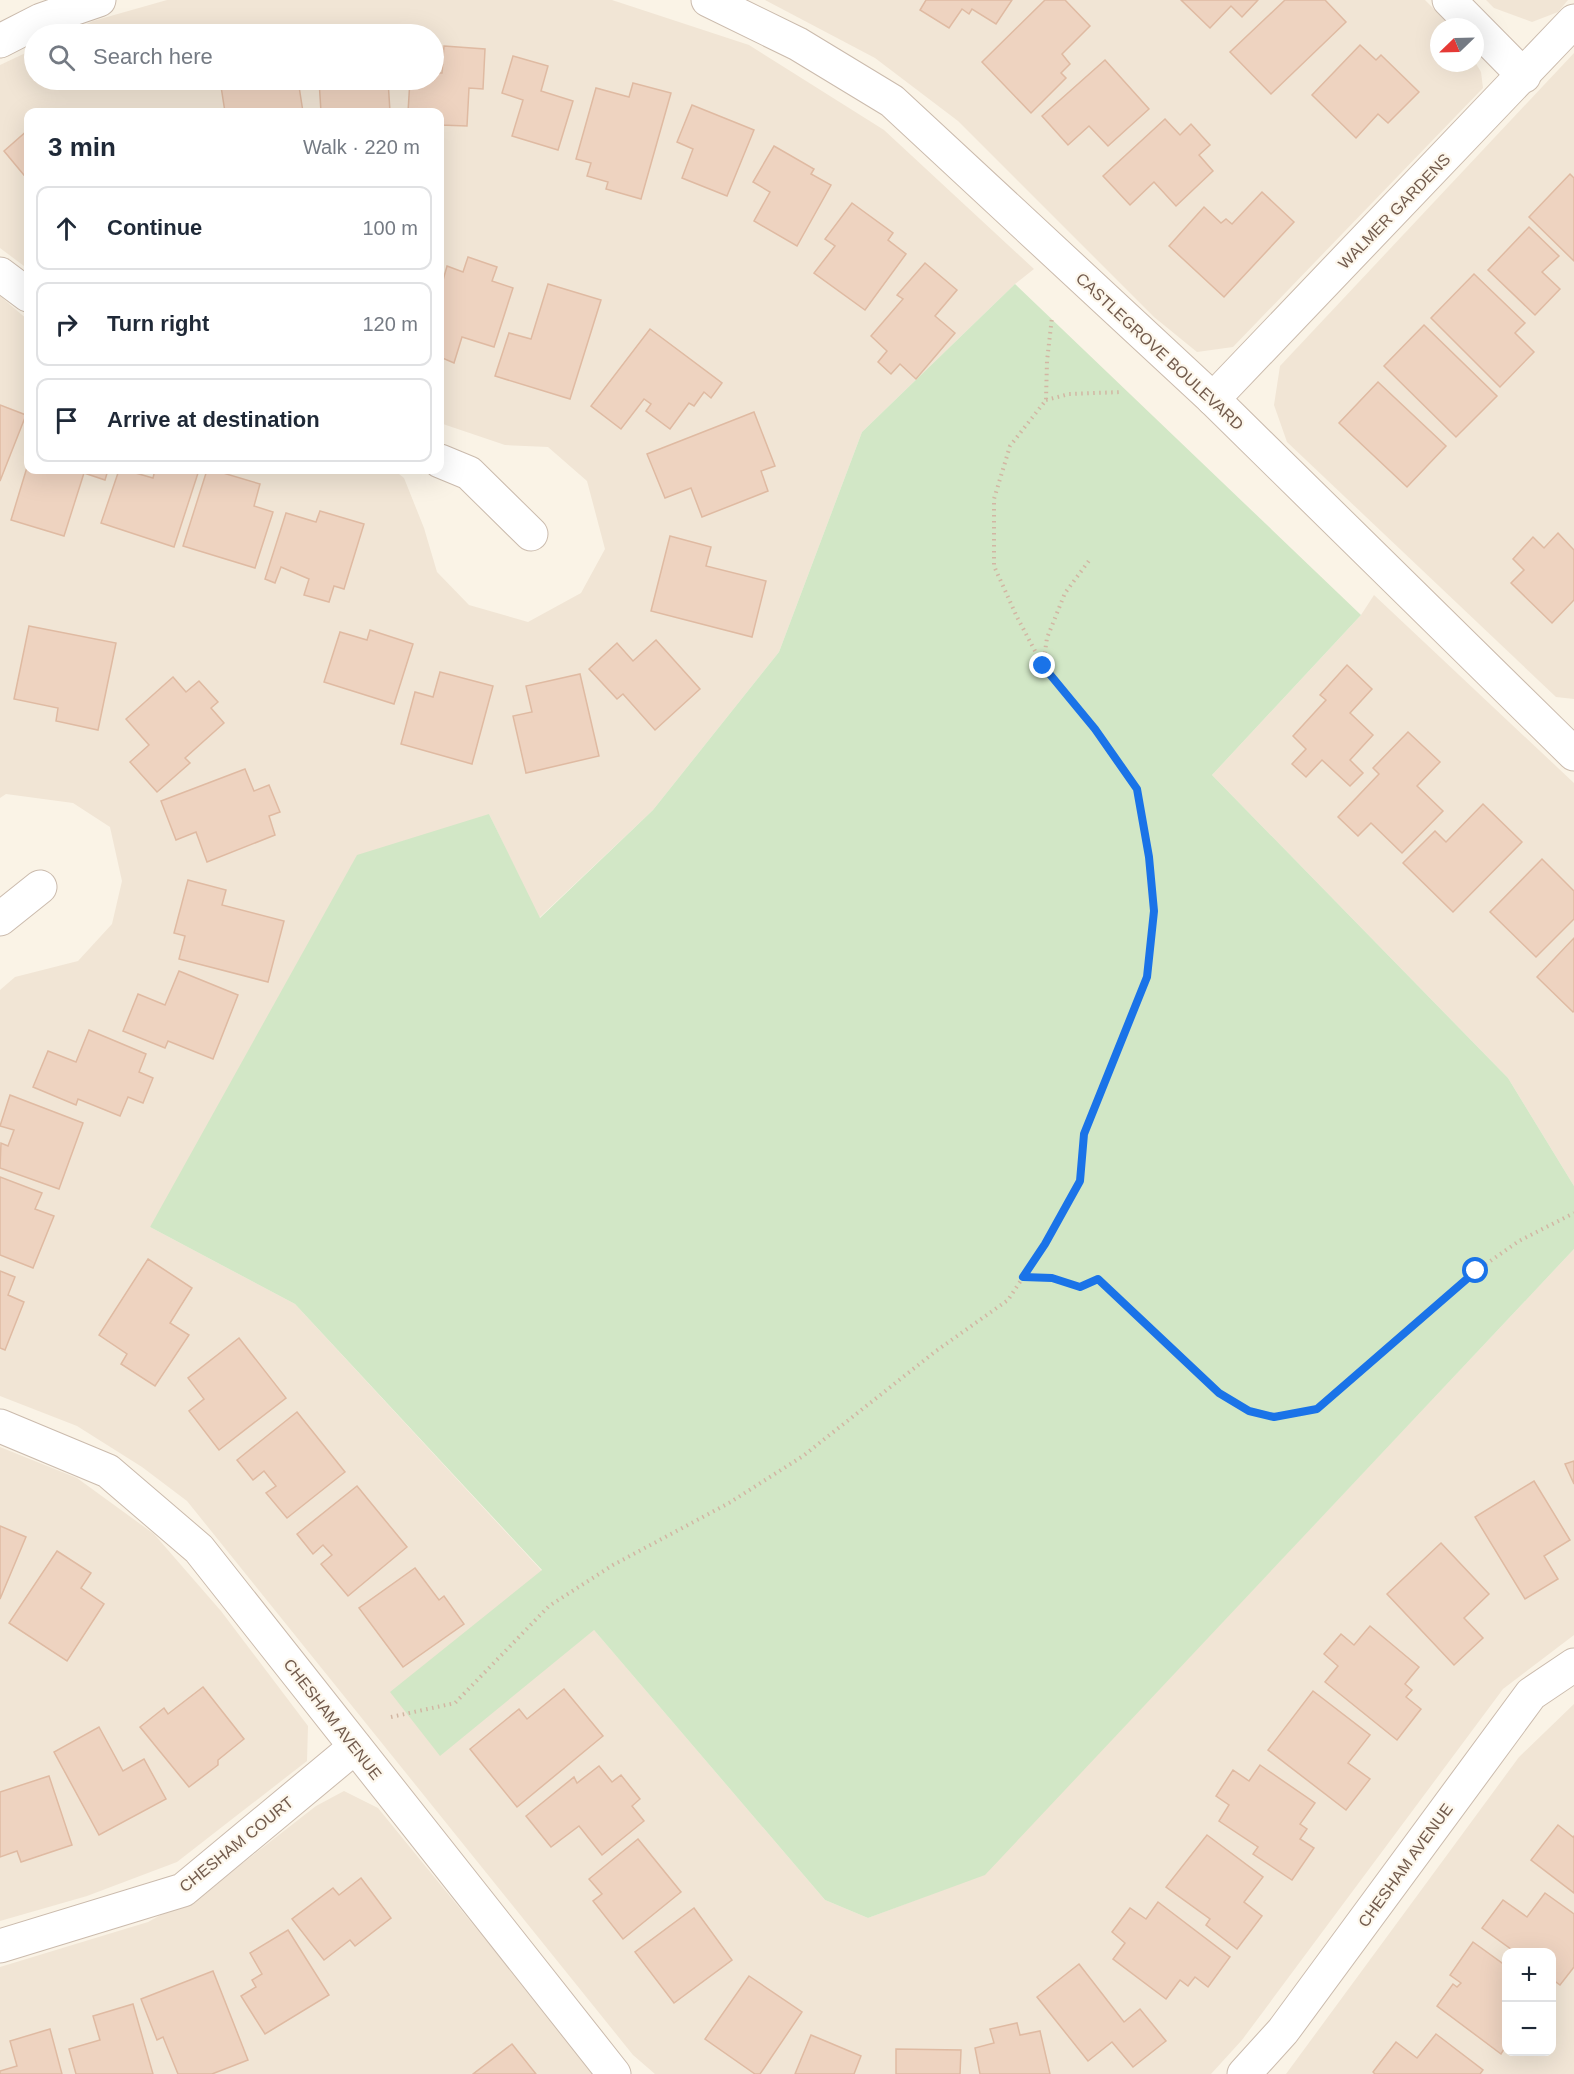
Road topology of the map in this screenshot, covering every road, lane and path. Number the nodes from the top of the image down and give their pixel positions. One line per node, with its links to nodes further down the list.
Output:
1 (99, 0): 5 (street)
2 (708, 0): 13 (street, CASTLEGROVE BOULEVARD)
3 (1449, 0): 8 (street)
4 (1574, 21): 8 (street, WALMER GARDENS)
5 (33, 24)
6 (24, 29): 7 (street)
7 (0, 41)
8 (1524, 76): 13 (street, WALMER GARDENS)
9 (0, 274): 10 (street)
10 (24, 292)
11 (1052, 317): 14 (path)
12 (1122, 392): 14 (path)
13 (1213, 399): 19 (street, CASTLEGROVE BOULEVARD)
14 (1046, 400): 18 (path)
15 (444, 463): 16 (street)
16 (531, 534)
17 (1091, 558): 18 (path)
18 (1043, 666): 23 (path)
19 (1573, 752)
20 (40, 887): 21 (street)
21 (0, 919)
22 (1574, 1213): 23 (path)
23 (1023, 1277): 26 (path)
24 (0, 1426): 27 (street, CHESHAM AVENUE)
25 (1574, 1665): 30 (street, CHESHAM AVENUE)
26 (391, 1717)
27 (355, 1747): 28 (street, CHESHAM COURT); 29 (street, CHESHAM AVENUE)
28 (0, 1946)
29 (614, 2074)
30 (1244, 2074)

